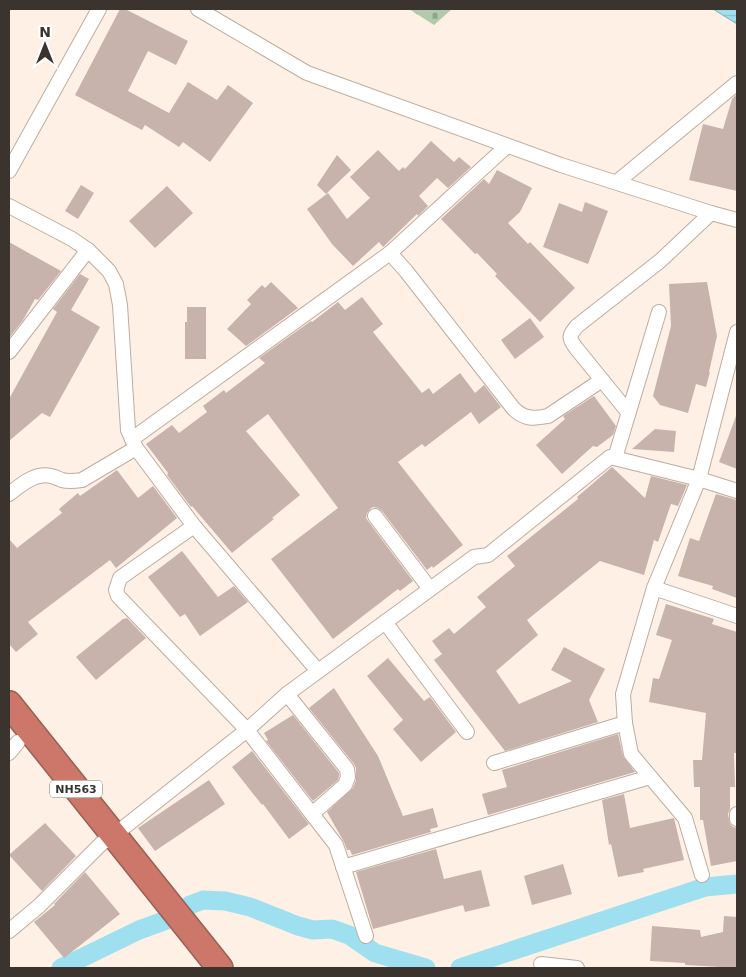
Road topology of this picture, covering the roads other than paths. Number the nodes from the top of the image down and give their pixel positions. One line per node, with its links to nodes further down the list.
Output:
1 (99, 9): 5 (street)
2 (198, 9): 4 (street)
3 (737, 83): 6 (street)
4 (507, 146): 6 (street); 11 (street)
5 (9, 171)
6 (617, 182): 8 (street)
7 (9, 206): 10 (street)
8 (711, 213): 9 (street); 16 (street)
9 (737, 220)
10 (88, 250): 14 (street); 18 (street)
11 (390, 253): 16 (street); 18 (street)
12 (659, 312): 17 (street)
13 (737, 332): 15 (street)
14 (9, 352)
15 (735, 355): 20 (street)
16 (602, 380): 17 (street)
17 (628, 412): 19 (street)
18 (134, 443): 22 (street); 24 (street)
19 (615, 458): 20 (street); 26 (street)
20 (699, 479): 21 (street); 25 (street)
21 (737, 491)
22 (9, 494)
23 (375, 516): 26 (street)
24 (194, 526): 29 (street); 33 (street)
25 (654, 588): 27 (street); 32 (street)
26 (430, 589): 28 (street)
27 (737, 616)
28 (385, 622): 29 (street); 34 (street)
29 (318, 671): 30 (street)
30 (288, 694): 33 (street); 38 (street)
31 (9, 704): 39 (highway, NH563)
32 (624, 723): 36 (street); 37 (street)
33 (247, 730): 38 (street); 39 (street)
34 (467, 732)
35 (12, 742): 39 (highway, NH563)
36 (494, 763)
37 (650, 777): 40 (street); 41 (street)
38 (312, 814): 40 (street)
39 (108, 839): 42 (highway, NH563); 43 (street)
40 (343, 867): 44 (street)
41 (702, 874)
42 (150, 891): 46 (highway, NH563); 47 (highway, NH563)
43 (9, 930)
44 (366, 936)
45 (541, 964): 48 (street)
46 (202, 968)
47 (220, 968)
48 (577, 968)

